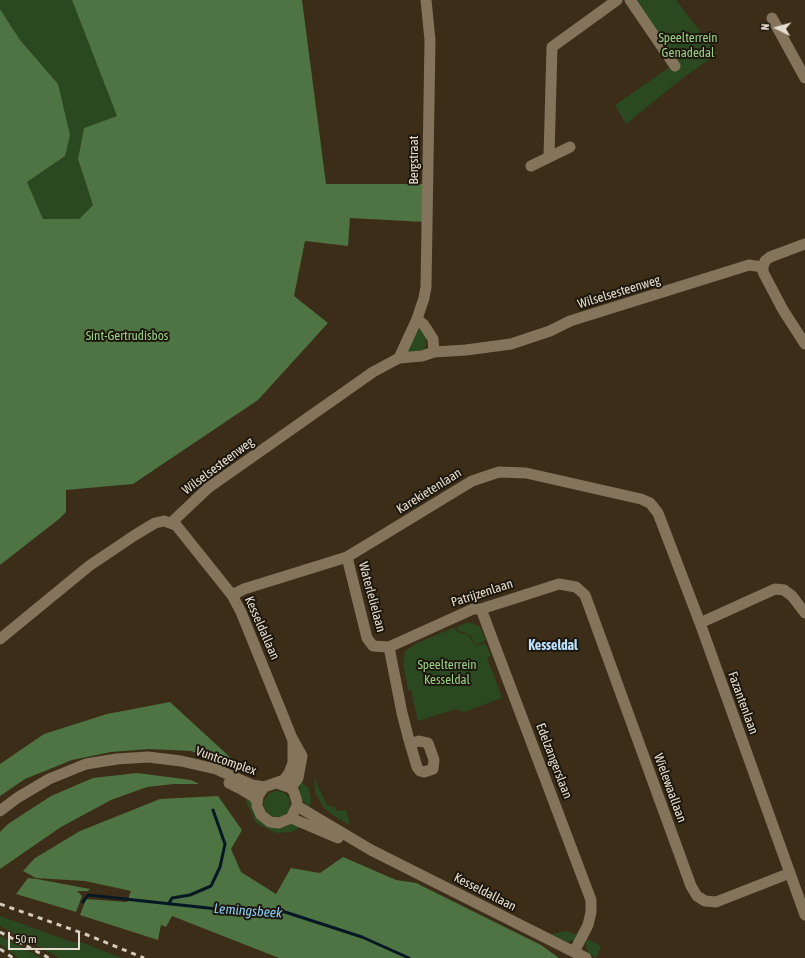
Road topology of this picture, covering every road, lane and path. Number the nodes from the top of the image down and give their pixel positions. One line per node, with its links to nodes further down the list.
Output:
1 (426, 0): 12 (street, Bergstraat)
2 (617, 0): 8 (street)
3 (630, 0): 5 (street)
4 (772, 18): 6 (street)
5 (675, 66)
6 (805, 78)
7 (570, 147): 8 (street)
8 (549, 156): 9 (street)
9 (531, 166)
10 (805, 244): 11 (street)
11 (763, 267): 13 (street); 14 (street, Wilselsesteenweg)
12 (417, 319): 14 (street); 15 (street)
13 (805, 344)
14 (434, 352): 15 (street, Wilselsesteenweg)
15 (399, 358): 17 (street, Wilselsesteenweg)
16 (650, 503): 18 (street, Karekietenlaan); 23 (street, Fazantenlaan)
17 (172, 523): 19 (street, Kesseldallaan); 24 (street)
18 (347, 557): 19 (street, Karekietenlaan); 25 (street, Waterlelielaan)
19 (232, 595): 26 (street, Kesseldallaan)
20 (585, 595): 21 (street, Patrijzenlaan); 37 (street, Wielewaallaan)
21 (481, 609): 25 (street, Patrijzenlaan); 40 (street, Edelzangerslaan)
22 (805, 613): 23 (street)
23 (700, 623): 37 (street, Fazantenlaan)
24 (0, 639)
25 (388, 647): 27 (street, Waterlelielaan)
26 (292, 738): 28 (street, Kesseldallaan); 30 (street, Kesseldallaan)
27 (410, 744)
28 (277, 783): 29 (street); 30 (street)
29 (264, 787): 31 (street); 33 (street, Vuntcomplex)
30 (291, 788): 32 (street)
31 (257, 802): 34 (street); 35 (street, Vuntcomplex)
32 (297, 806): 34 (street); 36 (street, Kesseldallaan)
33 (0, 811)
34 (291, 818): 36 (street, Kesseldallaan)
35 (0, 820)
36 (371, 850): 40 (street, Kesseldallaan)
37 (790, 873): 38 (street, Fazantenlaan)
38 (802, 898): 39 (street, Fazantenlaan)
39 (805, 915)
40 (574, 952): 41 (street, Kesseldallaan)
41 (586, 958)

